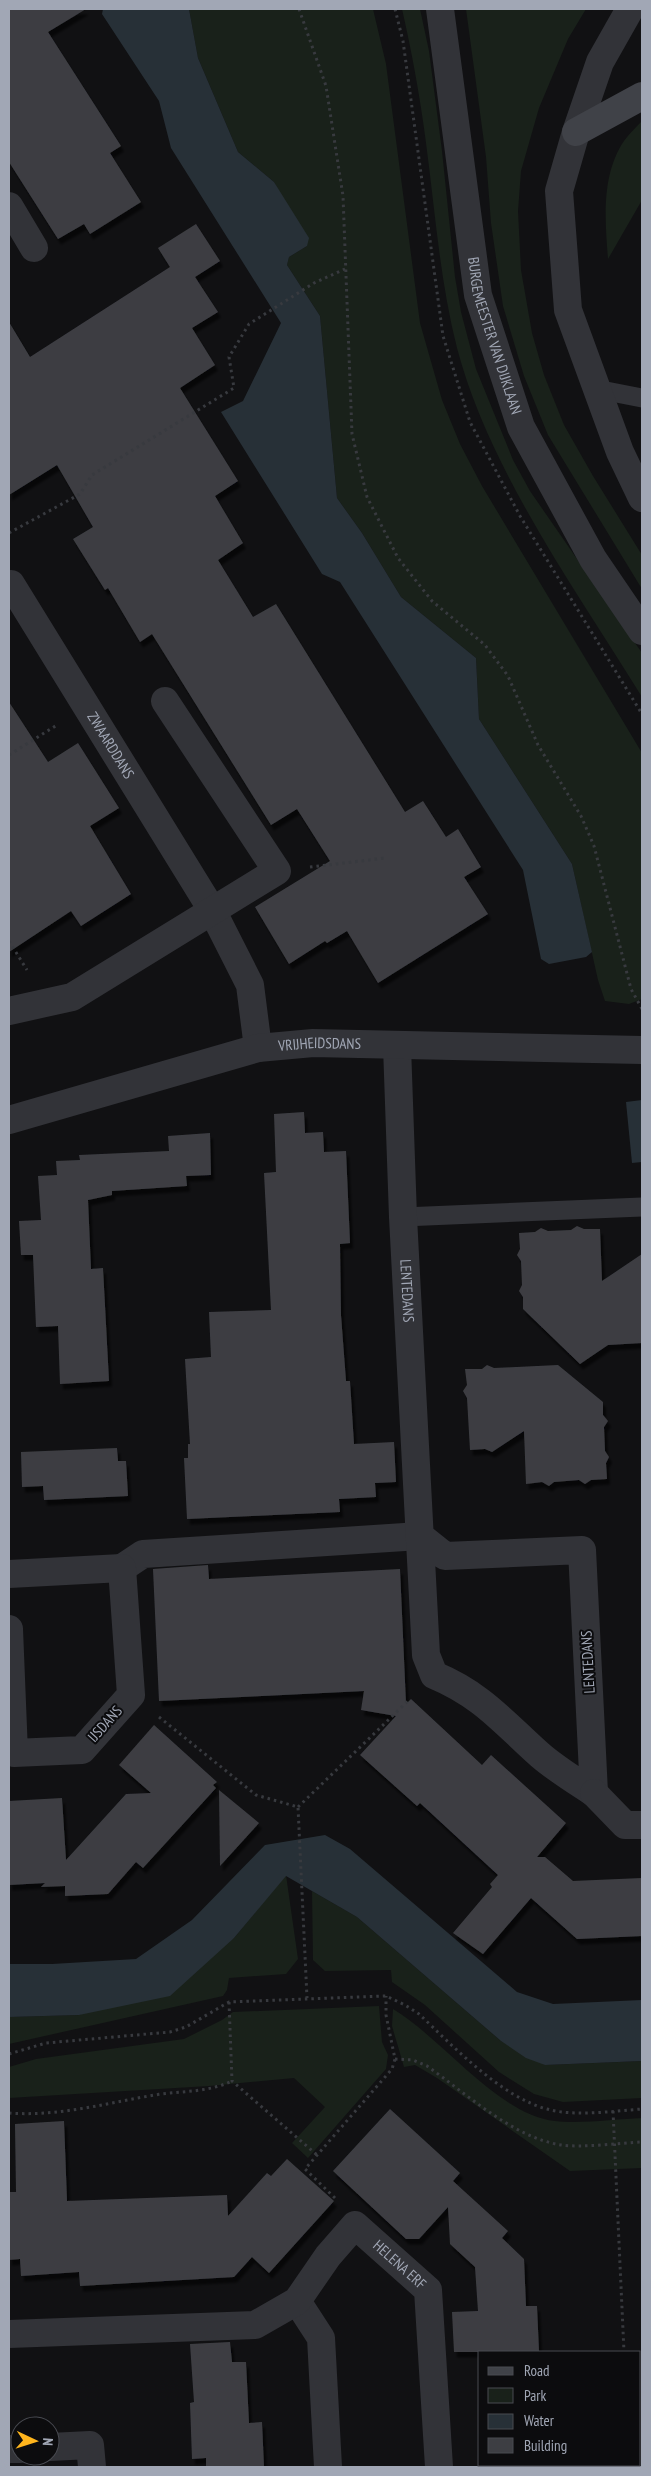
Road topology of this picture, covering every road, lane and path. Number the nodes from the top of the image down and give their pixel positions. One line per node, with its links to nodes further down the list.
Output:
1 (299, 9): 8 (path)
2 (440, 9): 14 (street, BURGEMEESTER VAN DIJKLAAN)
3 (630, 9): 5 (street)
4 (642, 96): 5 (main road)
5 (576, 132): 9 (street)
6 (9, 206): 7 (street)
7 (34, 248)
8 (346, 269): 12 (path); 21 (path)
9 (596, 389): 10 (lane); 11 (street)
10 (642, 398)
11 (642, 498)
12 (9, 533)
13 (9, 584): 16 (street, ZWAARDDANS)
14 (642, 632)
15 (165, 701): 19 (street)
16 (86, 706): 17 (path); 20 (street, ZWAARDDANS)
17 (9, 755)
18 (386, 858): 19 (path)
19 (277, 871): 20 (street)
20 (212, 910): 22 (street); 24 (street, ZWAARDDANS)
21 (642, 1009)
22 (9, 1011)
23 (397, 1046): 24 (street, VRIJHEIDSDANS); 25 (street, VRIJHEIDSDANS); 28 (street, LENTEDANS)
24 (258, 1048): 26 (street, VRIJHEIDSDANS)
25 (642, 1050)
26 (9, 1120)
27 (642, 1207): 28 (lane)
28 (403, 1217): 29 (street, LENTEDANS)
29 (420, 1536): 30 (street); 33 (street, LENTEDANS); 35 (street, LENTEDANS)
30 (122, 1568): 31 (street); 34 (street, IJSDANS)
31 (9, 1574)
32 (9, 1629): 34 (street, IJSDANS)
33 (434, 1675): 35 (street); 36 (path)
34 (131, 1695): 36 (path)
35 (594, 1793): 37 (street)
36 (298, 1807): 39 (path)
37 (642, 1825)
38 (386, 1996): 39 (path); 42 (path); 45 (path)
39 (307, 1998): 40 (path)
40 (229, 2002): 41 (path); 43 (path)
41 (9, 2054)
42 (395, 2059): 48 (path); 49 (path)
43 (232, 2081): 46 (path); 49 (path)
44 (642, 2109): 45 (path)
45 (613, 2110): 48 (path)
46 (9, 2113)
47 (642, 2142): 48 (path)
48 (615, 2143): 53 (path)
49 (317, 2155): 50 (path)
50 (355, 2225): 51 (street); 57 (street, HELENA ERF)
51 (297, 2300): 52 (street); 56 (street)
52 (9, 2334)
53 (624, 2351)
54 (60, 2446): 55 (street)
55 (92, 2467)
56 (328, 2467)
57 (439, 2467)

